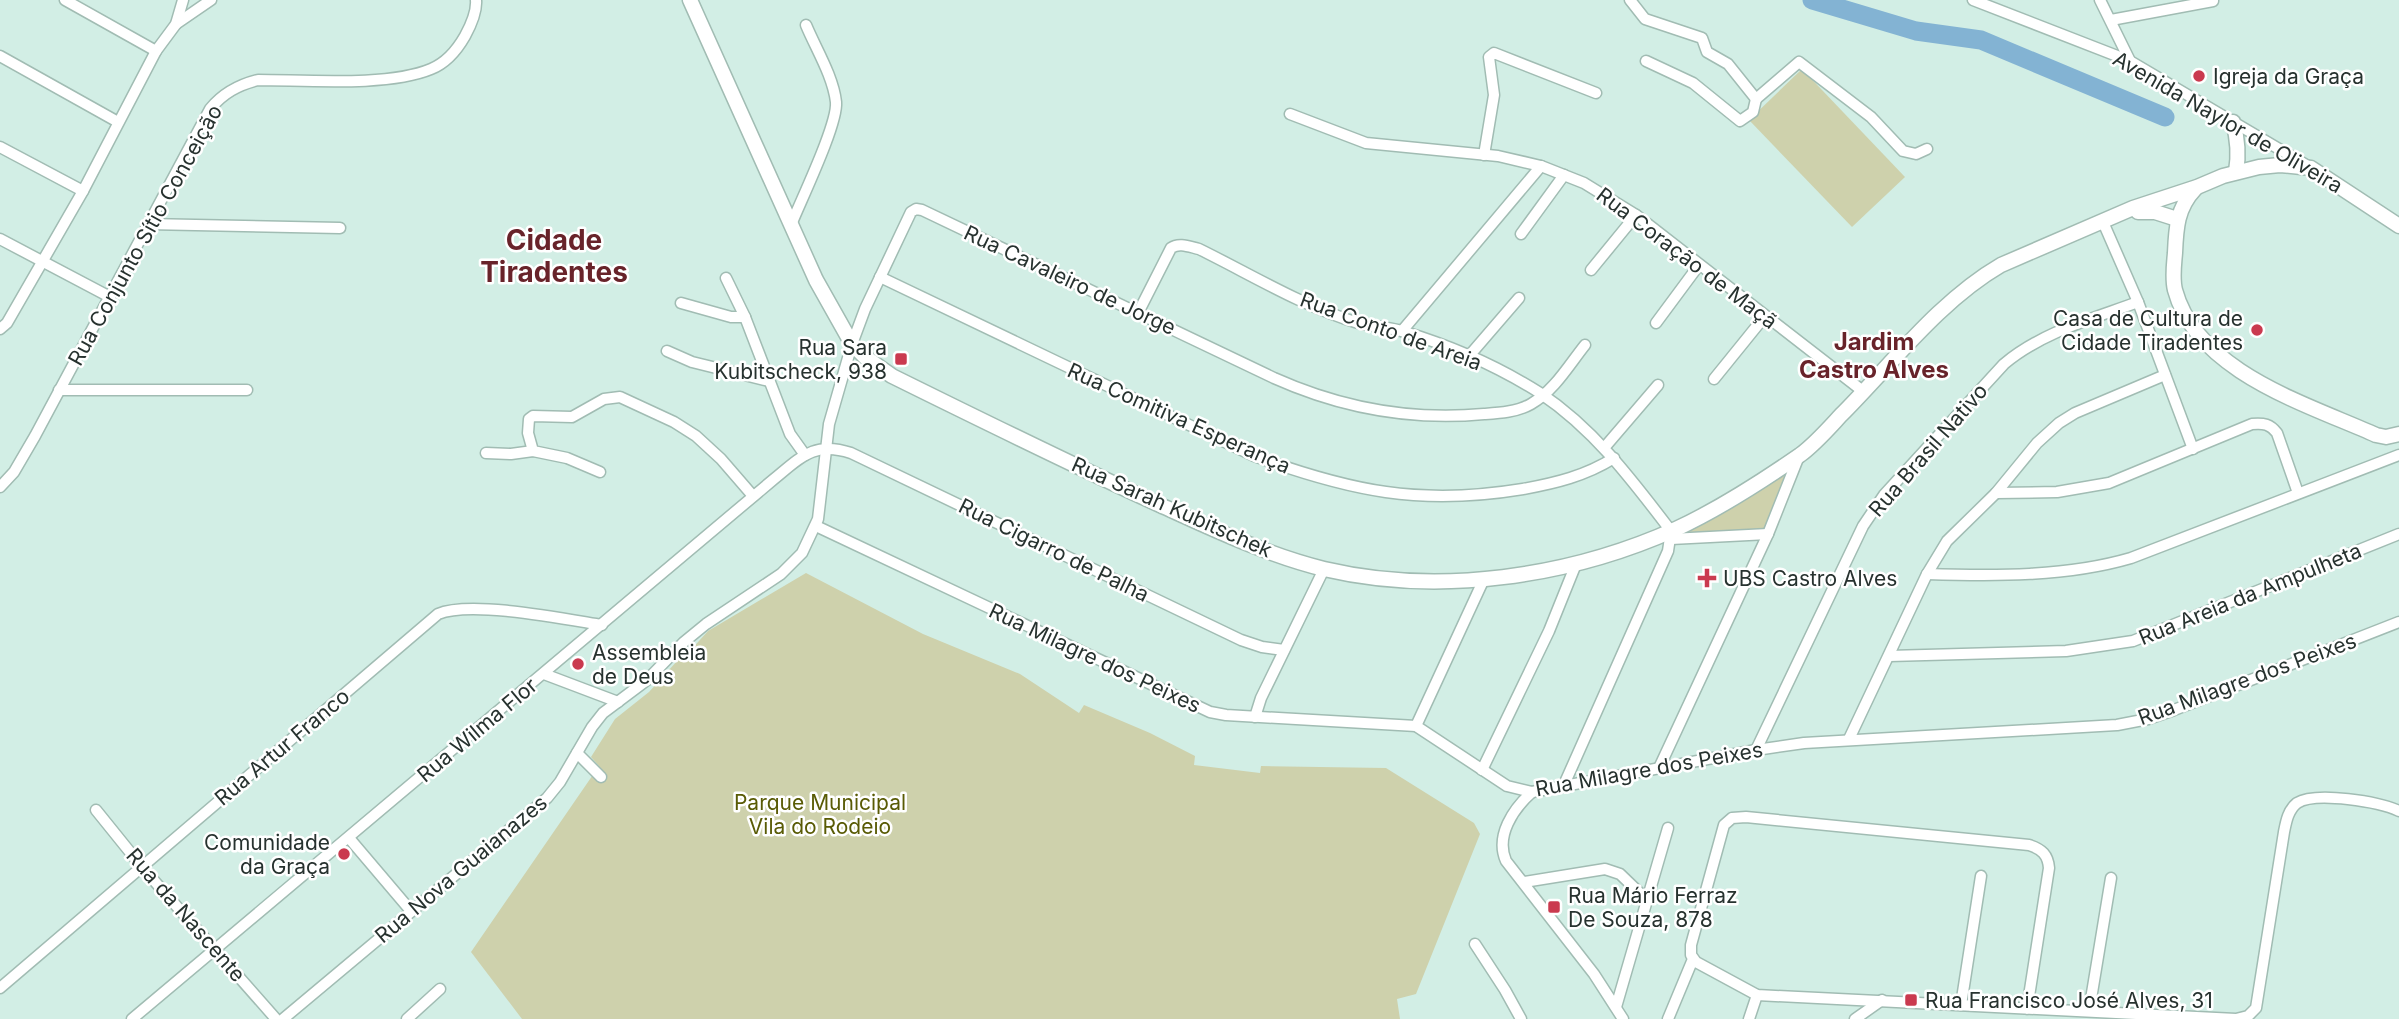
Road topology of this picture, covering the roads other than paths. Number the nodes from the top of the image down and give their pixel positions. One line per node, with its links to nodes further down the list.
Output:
1 (65, 0): 13 (street)
2 (183, 0): 11 (street)
3 (211, 0): 11 (street)
4 (476, 0): 35 (street, Rua Conjunto Sítio Conceição)
5 (690, 0): 36 (street)
6 (1630, 0): 18 (street)
7 (1973, 0): 16 (street, Avenida Naylor de Oliveira)
8 (2100, 0): 10 (street)
9 (2213, 1): 10 (street)
10 (2112, 20): 16 (street)
11 (176, 24): 13 (street)
12 (806, 25): 36 (street)
13 (156, 51): 20 (street)
14 (0, 56): 20 (street)
15 (1646, 61): 18 (street)
16 (2130, 61): 21 (street, Avenida Naylor de Oliveira)
17 (1596, 93): 24 (street)
18 (1756, 99): 23 (street)
19 (1290, 114): 24 (street, Rua Coração de Maçã)
20 (118, 122): 30 (street)
21 (2233, 122): 26 (street, Avenida Naylor de Oliveira); 27 (street)
22 (0, 147): 30 (street)
23 (1927, 149)
24 (1483, 155): 25 (street, Rua Coração de Maçã)
25 (1541, 166): 28 (street, Rua Coração de Maçã); 55 (street)
26 (2311, 168): 27 (street, Rua Sarah Kubitschek); 37 (street, Avenida Naylor de Oliveira)
27 (2236, 172): 29 (street, Rua Sarah Kubitschek)
28 (1564, 175): 31 (street, Rua Coração de Maçã); 39 (street)
29 (2197, 187): 32 (street, Rua Sarah Kubitschek); 33 (street)
30 (83, 191): 41 (street)
31 (1636, 215): 42 (street, Rua Coração de Maçã); 43 (street)
32 (2119, 215): 33 (street, Rua Sarah Kubitschek); 34 (street, Rua Sarah Kubitschek)
33 (2177, 219): 68 (street)
34 (2103, 222): 48 (street); 66 (street, Rua Sarah Kubitschek)
35 (147, 224): 38 (street); 46 (street, Rua Conjunto Sítio Conceição)
36 (791, 225): 56 (street)
37 (2399, 226)
38 (340, 228)
39 (1521, 234)
40 (0, 239): 41 (street)
41 (42, 262): 46 (street); 54 (street)
42 (1699, 265): 51 (street, Rua Coração de Maçã); 53 (street)
43 (1591, 270)
44 (880, 277): 50 (street, Rua Cavaleiro de Jorge); 56 (street, Rua Cavaleiro de Jorge); 77 (street, Rua Comitiva Esperança)
45 (726, 278): 52 (street)
46 (110, 297): 64 (street, Rua Conjunto Sítio Conceição)
47 (1519, 298): 59 (street)
48 (2138, 302): 60 (street); 100 (street, Rua Brasil Nativo)
49 (681, 303): 52 (street)
50 (1138, 313): 55 (street, Rua Conto de Areia); 67 (street, Rua Cavaleiro de Jorge)
51 (1765, 316): 61 (street); 66 (street, Rua Coração de Maçã)
52 (745, 317): 62 (street)
53 (1656, 323)
54 (0, 329)
55 (1402, 331): 59 (street, Rua Conto de Areia)
56 (852, 344): 69 (street, Rua Cavaleiro de Jorge); 88 (street, Rua Sarah Kubitschek)
57 (1585, 345): 67 (street)
58 (667, 351): 62 (street)
59 (1469, 356): 67 (street, Rua Conto de Areia)
60 (2165, 374): 71 (street); 80 (street)
61 (1714, 379)
62 (769, 382): 74 (street)
63 (1658, 385): 70 (street)
64 (59, 390): 65 (street); 79 (street, Rua Conjunto Sítio Conceição)
65 (247, 390)
66 (1864, 392): 76 (street, Rua Sarah Kubitschek)
67 (1543, 396): 70 (street, Rua Conto de Areia)
68 (2399, 434)
69 (825, 447): 74 (street, Rua Wilma Flor); 83 (street, Rua Cavaleiro de Jorge); 93 (street, Rua Cigarro de Palha)
70 (1604, 448): 77 (street, Rua Conto de Areia)
71 (2193, 449): 80 (street); 81 (street)
72 (533, 452): 73 (street); 78 (street); 82 (street)
73 (486, 453)
74 (805, 455): 82 (street, Rua Wilma Flor)
75 (2399, 455): 81 (street)
76 (1799, 456): 84 (street); 86 (street, Rua Sarah Kubitschek)
77 (1614, 458): 86 (street, Rua Conto de Areia)
78 (600, 472)
79 (0, 486)
80 (1996, 493): 89 (street)
81 (2298, 493): 89 (street)
82 (753, 496): 92 (street, Rua Wilma Flor)
83 (816, 526): 96 (street, Rua Nova Guaianazes); 97 (street, Rua Milagre dos Peixes)
84 (1768, 534): 86 (street); 102 (street)
85 (2399, 534): 94 (street, Rua Areia da Ampulheta)
86 (1671, 535): 87 (street, Rua Sarah Kubitschek); 105 (street)
87 (1576, 564): 90 (street, Rua Sarah Kubitschek); 103 (street)
88 (1324, 569): 90 (street, Rua Sarah Kubitschek); 93 (street)
89 (1927, 574): 94 (street)
90 (1484, 579): 98 (street)
91 (2399, 622): 99 (street, Rua Milagre dos Peixes)
92 (602, 625): 95 (street, Rua Wilma Flor); 111 (street, Rua Artur Franco)
93 (1284, 650): 97 (street)
94 (1889, 656): 99 (street)
95 (544, 674): 96 (street); 110 (street, Rua Wilma Flor)
96 (618, 702): 101 (street, Rua Nova Guaianazes)
97 (1255, 717): 98 (street, Rua Milagre dos Peixes)
98 (1416, 726): 103 (street, Rua Milagre dos Peixes)
99 (1849, 739): 100 (street, Rua Milagre dos Peixes)
100 (1756, 750): 102 (street, Rua Milagre dos Peixes)
101 (577, 753): 104 (street); 116 (street, Rua Nova Guaianazes)
102 (1659, 768): 105 (street, Rua Milagre dos Peixes)
103 (1482, 770): 106 (street, Rua Milagre dos Peixes)
104 (601, 777)
105 (1563, 786): 106 (street, Rua Milagre dos Peixes)
106 (1532, 792): 114 (street)
107 (96, 810): 111 (street, Rua da Nascente)
108 (2399, 811): 128 (street)
109 (1668, 828): 115 (street)
110 (349, 838): 116 (street); 118 (street, Rua Wilma Flor)
111 (142, 867): 118 (street, Rua da Nascente); 120 (street, Rua Artur Franco)
112 (1981, 876): 124 (street)
113 (2111, 878): 127 (street)
114 (1524, 882): 115 (street); 125 (street)
115 (1647, 900): 125 (street)
116 (411, 911): 131 (street, Rua Nova Guaianazes)
117 (1475, 944): 133 (street)
118 (215, 949): 129 (street, Rua Wilma Flor); 130 (street, Rua da Nascente)
119 (1693, 959): 122 (street); 126 (street); 135 (street)
120 (0, 988)
121 (440, 989): 132 (street)
122 (1758, 995): 123 (street); 136 (street)
123 (1882, 1000): 124 (street); 137 (street)
124 (1961, 1005): 126 (street)
125 (1616, 1007): 134 (street)
126 (2027, 1009): 127 (street)
127 (2089, 1012): 128 (street)
128 (2189, 1018)
129 (132, 1019)
130 (276, 1019)
131 (283, 1019)
132 (407, 1019)
133 (1521, 1019)
134 (1623, 1019)
135 (1668, 1019)
136 (1749, 1019)
137 (1855, 1019)

